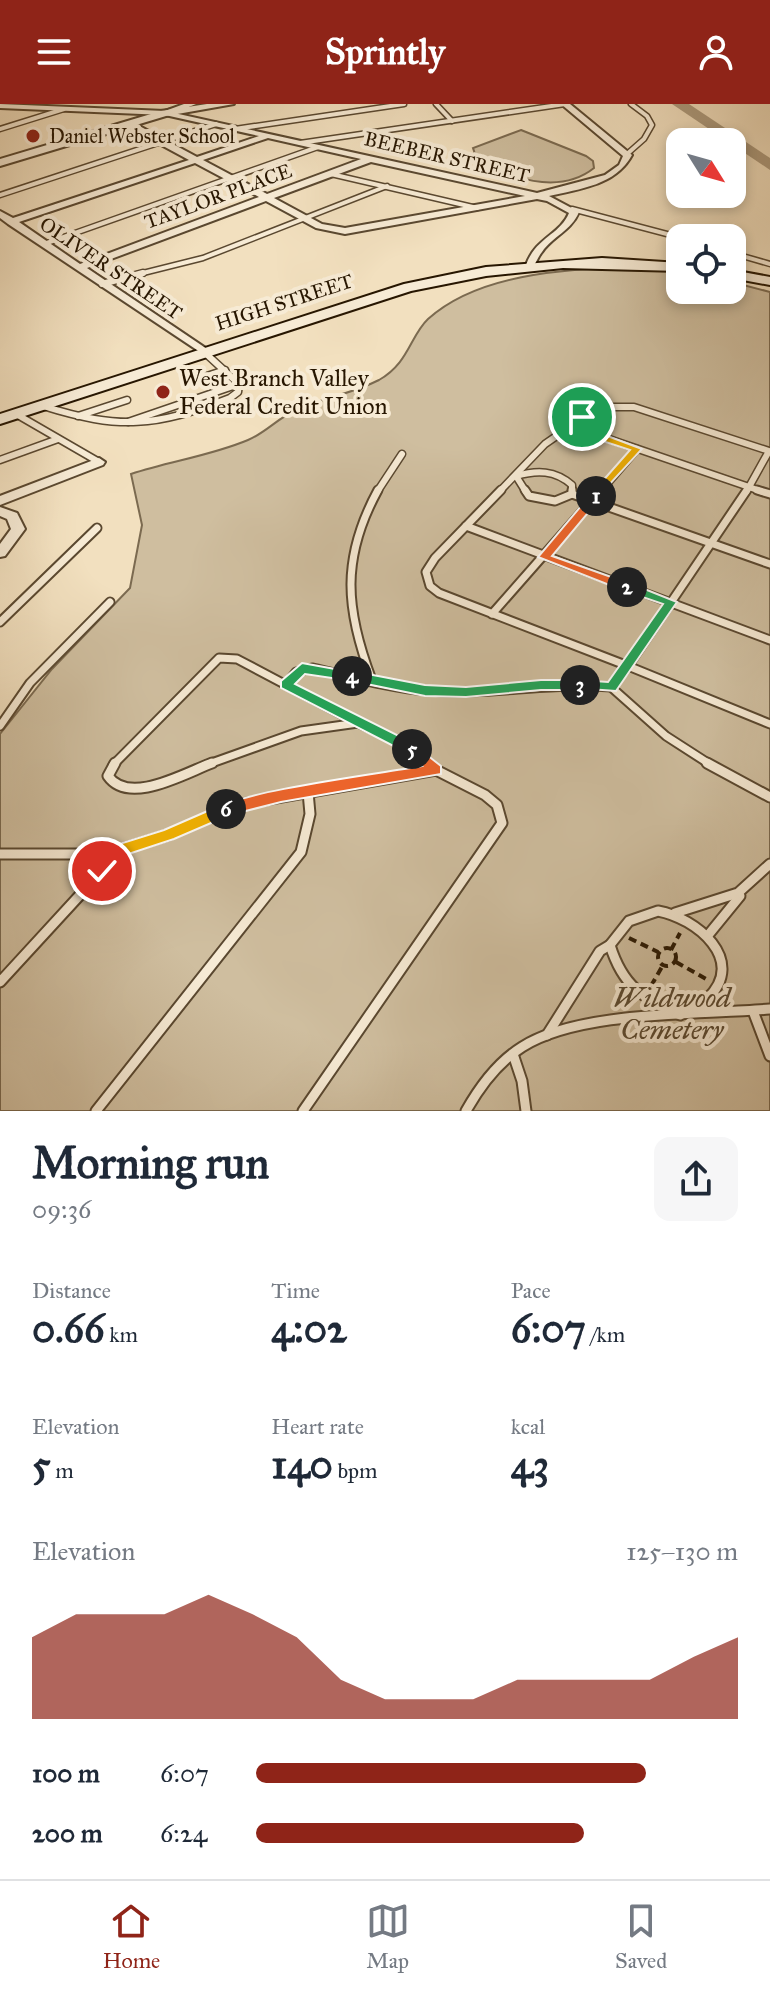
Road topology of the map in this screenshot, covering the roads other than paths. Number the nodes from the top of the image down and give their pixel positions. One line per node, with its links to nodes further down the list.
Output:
1 (192, 104): 10 (street)
2 (229, 104): 10 (street)
3 (404, 104): 15 (lane)
4 (436, 104): 11 (lane)
5 (565, 104): 11 (lane); 20 (street)
6 (631, 104): 20 (lane)
7 (0, 106): 9 (street, BEEBER STREET)
8 (139, 108): 9 (street, BEEBER STREET); 10 (street, BEEBER STREET)
9 (64, 109): 14 (lane)
10 (165, 113): 12 (street); 13 (street, BEEBER STREET)
11 (452, 121): 18 (lane)
12 (129, 124): 17 (street); 23 (street)
13 (216, 124): 15 (street, BEEBER STREET); 17 (lane)
14 (0, 129)
15 (235, 129): 16 (street, BEEBER STREET)
16 (267, 136): 18 (street, BEEBER STREET); 22 (street)
17 (163, 142): 22 (street); 27 (lane)
18 (300, 143): 19 (street, BEEBER STREET)
19 (318, 147): 21 (street, BEEBER STREET); 25 (lane)
20 (627, 154): 28 (street)
21 (371, 158): 24 (street, TAYLOR PLACE); 28 (street, BEEBER STREET)
22 (196, 160): 25 (street); 34 (street)
23 (0, 163)
24 (331, 174): 26 (lane); 29 (street, TAYLOR PLACE)
25 (231, 178): 29 (street); 36 (lane)
26 (387, 186): 30 (lane); 33 (lane)
27 (0, 195)
28 (539, 197): 30 (street); 31 (street, BEEBER STREET)
29 (267, 198): 33 (street); 41 (street, TAYLOR PLACE)
30 (477, 208): 33 (street)
31 (572, 209): 35 (lane); 39 (street)
32 (0, 214): 34 (street, OLIVER STREET)
33 (305, 219): 44 (lane)
34 (11, 222): 36 (street, OLIVER STREET)
35 (666, 234)
36 (44, 244): 41 (street, OLIVER STREET)
37 (746, 257): 38 (lane)
38 (770, 264)
39 (531, 265): 40 (main road, HIGH STREET); 45 (main road, HIGH STREET)
40 (666, 266)
41 (78, 268): 44 (street, OLIVER STREET)
42 (746, 277): 43 (main road)
43 (770, 281)
44 (102, 284): 45 (street, OLIVER STREET)
45 (203, 351): 46 (lane); 50 (main road, HIGH STREET)
46 (225, 370): 47 (lane); 48 (lane)
47 (189, 382)
48 (239, 384): 53 (lane); 53 (lane)
49 (127, 400): 52 (lane)
50 (49, 403): 51 (main road, HIGH STREET); 52 (lane); 52 (lane)
51 (8, 416): 55 (lane)
52 (76, 417): 53 (lane)
53 (120, 425)
54 (570, 426): 56 (lane); 57 (lane); 61 (lane)
55 (58, 439): 59 (lane); 60 (lane)
56 (637, 449): 62 (lane); 66 (lane)
57 (770, 451): 62 (lane)
58 (402, 454): 80 (lane)
59 (0, 460)
60 (99, 462): 65 (street)
61 (516, 476): 63 (lane); 63 (lane); 68 (lane)
62 (749, 487): 64 (lane); 70 (lane)
63 (572, 494): 66 (lane)
64 (770, 494)
65 (0, 501)
66 (591, 501): 70 (lane); 72 (lane)
67 (0, 511): 71 (street)
68 (466, 526): 72 (lane); 76 (lane)
69 (97, 528): 77 (lane)
70 (710, 542): 73 (lane); 75 (lane)
71 (0, 553)
72 (544, 557): 75 (lane); 76 (lane)
73 (770, 564)
74 (110, 602): 85 (lane)
75 (671, 602): 78 (lane); 79 (lane)
76 (492, 614): 79 (lane)
77 (0, 622)
78 (770, 640)
79 (628, 666): 82 (lane); 84 (lane)
80 (372, 680): 81 (lane); 82 (lane)
81 (286, 685): 83 (lane); 83 (lane)
82 (611, 687): 88 (lane)
83 (358, 723): 86 (lane)
84 (770, 724)
85 (0, 726)
86 (436, 770): 87 (lane); 104 (lane)
87 (308, 792): 90 (lane); 103 (lane)
88 (770, 797)
89 (0, 854): 90 (lane)
90 (106, 854): 96 (lane)
91 (770, 864): 92 (lane)
92 (744, 890): 93 (lane); 94 (lane)
93 (675, 913): 94 (lane); 95 (lane)
94 (709, 934): 99 (lane)
95 (610, 945): 99 (lane); 100 (lane)
96 (0, 982)
97 (770, 1009): 98 (lane)
98 (753, 1011): 99 (lane); 102 (lane)
99 (680, 1015): 100 (lane)
100 (547, 1035): 101 (lane)
101 (513, 1054): 105 (lane); 106 (lane)
102 (770, 1056)
103 (96, 1111)
104 (303, 1111)
105 (466, 1111)
106 (526, 1111)

